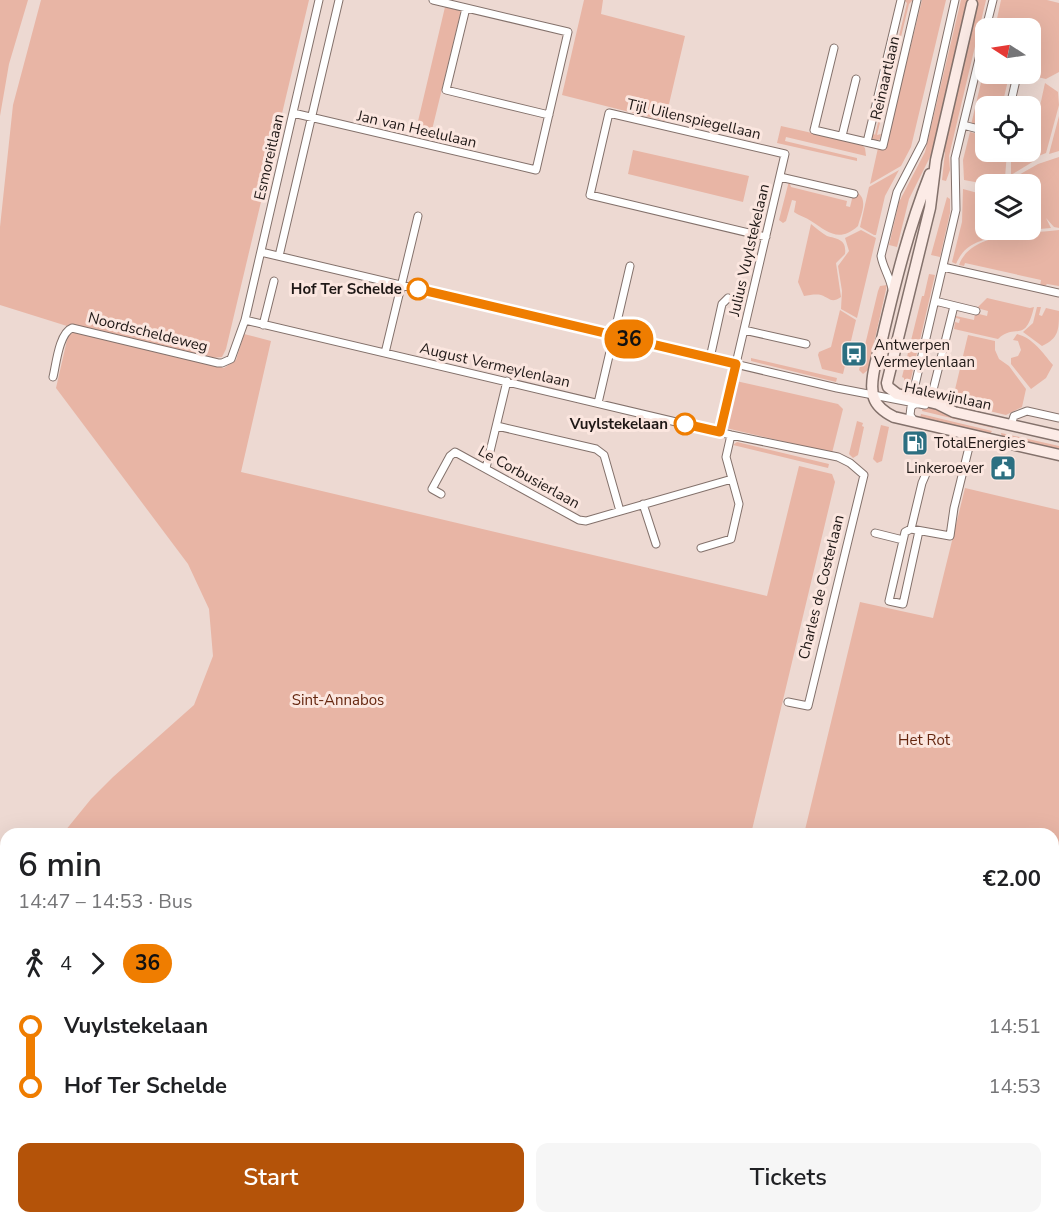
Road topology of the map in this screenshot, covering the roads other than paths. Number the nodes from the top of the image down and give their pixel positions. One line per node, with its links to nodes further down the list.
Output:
1 (319, 0): 14 (street, Esmoreitlaan)
2 (339, 0): 16 (street)
3 (433, 0): 9 (street)
4 (901, 0): 20 (street, Reinaartlaan)
5 (917, 0): 20 (street, Reinaartlaan)
6 (955, 0): 33 (street)
7 (993, 0): 10 (street)
8 (972, 3): 22 (main road)
9 (466, 8): 15 (street); 15 (street)
10 (989, 18)
11 (834, 48): 19 (street)
12 (975, 75): 17 (street)
13 (856, 79): 19 (street, Reinaartlaan)
14 (293, 113): 16 (street, Jan van Heelulaan); 27 (street, Esmoreitlaan)
15 (549, 115): 16 (street, Jan van Heelulaan)
16 (312, 117): 28 (street)
17 (963, 125): 18 (street); 30 (street)
18 (975, 128)
19 (842, 136): 20 (street)
20 (867, 142)
21 (785, 154): 23 (street, Julius Vuylstekelaan); 26 (street, Tijl Uilenspiegellaan)
22 (936, 159): 33 (main road); 49 (main road)
23 (780, 177): 24 (street, Julius Vuylstekelaan); 26 (street, Julius Vuylstekelaan)
24 (854, 194)
25 (418, 216): 32 (street)
26 (766, 237): 41 (street, Julius Vuylstekelaan)
27 (261, 252): 28 (street); 39 (street, Esmoreitlaan)
28 (279, 256): 32 (street)
29 (630, 266): 42 (street)
30 (943, 267): 34 (street); 36 (street)
31 (274, 281): 40 (street)
32 (401, 285): 42 (street); 44 (street)
33 (893, 292): 51 (main road)
34 (1059, 293)
35 (728, 298): 45 (street)
36 (935, 301): 37 (street); 52 (street)
37 (954, 306): 38 (street); 50 (street)
38 (976, 311)
39 (245, 320): 40 (street, August Vermeylenlaan); 47 (street, Noordscheldeweg)
40 (263, 325): 44 (street, August Vermeylenlaan)
41 (744, 330): 43 (street, Julius Vuylstekelaan); 46 (street, Julius Vuylstekelaan)
42 (614, 335): 45 (street); 53 (street)
43 (806, 345)
44 (386, 353): 48 (street, August Vermeylenlaan)
45 (710, 358): 46 (street)
46 (736, 364): 51 (street); 58 (street, Julius Vuylstekelaan)
47 (53, 378)
48 (507, 381): 53 (street, August Vermeylenlaan); 57 (street)
49 (887, 383): 51 (street); 52 (main road)
50 (933, 394)
51 (876, 396): 52 (street, Halewijnlaan); 55 (main road)
52 (913, 401): 55 (street); 56 (main road, Halewijnlaan)
53 (598, 403): 58 (street, August Vermeylenlaan)
54 (1059, 418): 56 (street)
55 (915, 422): 60 (main road)
56 (1011, 425): 61 (main road, Halewijnlaan)
57 (496, 426): 63 (street); 69 (street)
58 (720, 432): 59 (street, August Vermeylenlaan)
59 (731, 435): 65 (street, August Vermeylenlaan); 66 (street)
60 (972, 435): 62 (main road); 70 (street)
61 (1059, 436)
62 (1059, 455)
63 (486, 468): 67 (street, Le Corbusierlaan); 69 (street, Le Corbusierlaan)
64 (928, 469): 70 (street)
65 (864, 475): 75 (street, Charles de Costerlaan)
66 (732, 479): 68 (street, Le Corbusierlaan); 74 (street)
67 (441, 494)
68 (643, 504): 69 (street, Le Corbusierlaan); 73 (street)
69 (620, 511)
70 (915, 530): 72 (street); 72 (street)
71 (875, 533): 72 (street)
72 (903, 540)
73 (656, 544)
74 (701, 548)
75 (788, 702)

